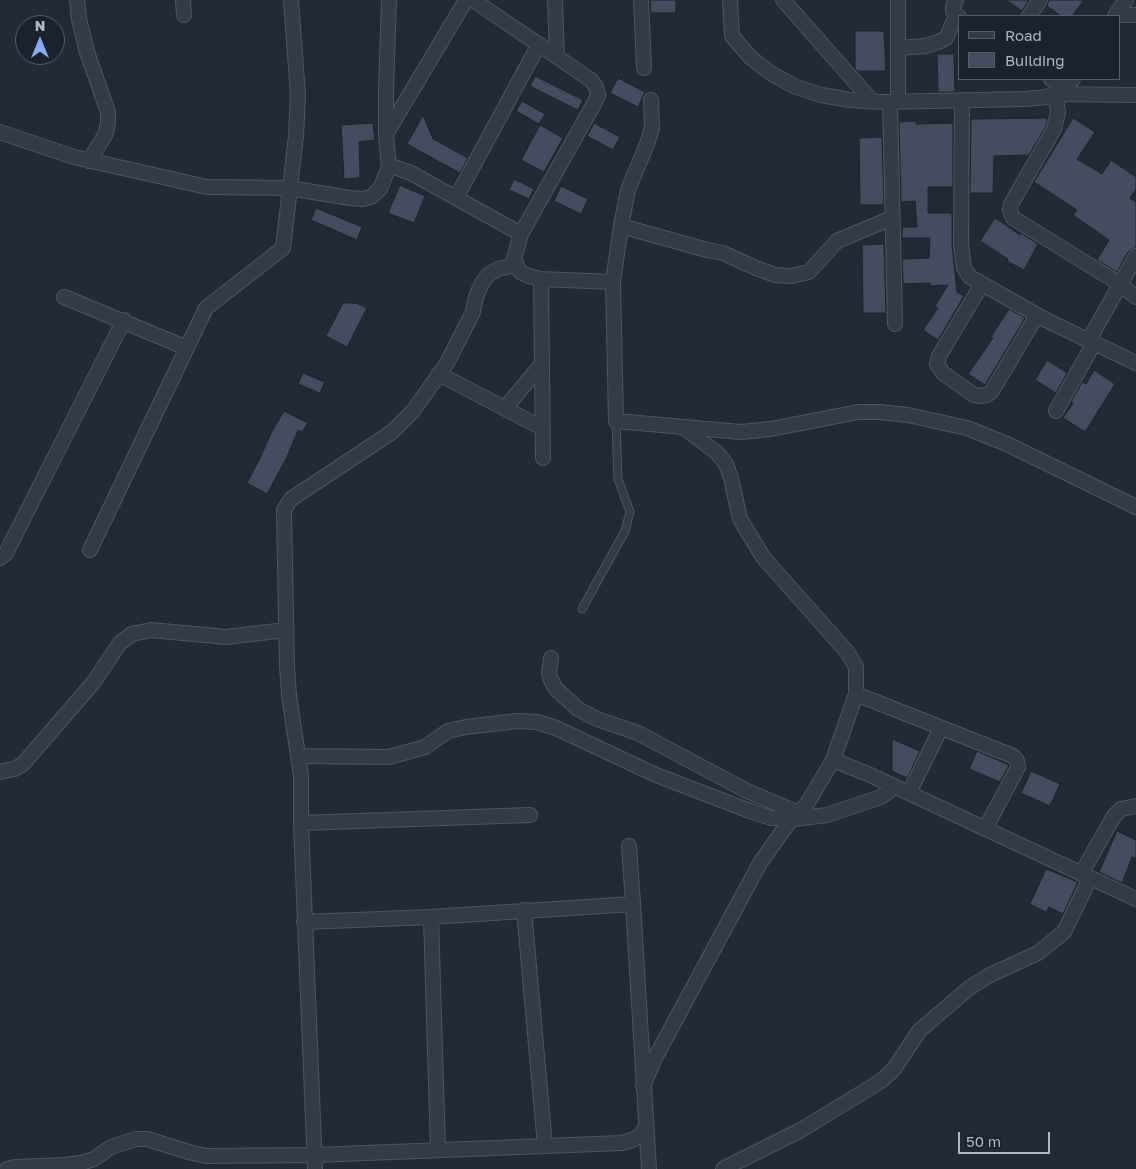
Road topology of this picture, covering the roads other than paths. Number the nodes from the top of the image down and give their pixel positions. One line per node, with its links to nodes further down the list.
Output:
1 (77, 0): 34 (street)
2 (183, 0): 15 (street)
3 (291, 0): 36 (street)
4 (389, 0): 33 (street)
5 (466, 0): 33 (street)
6 (473, 0): 21 (street)
7 (555, 0): 23 (street)
8 (642, 0): 24 (street)
9 (730, 0): 30 (street)
10 (783, 0): 30 (street)
11 (898, 0): 22 (street)
12 (956, 0): 20 (street)
13 (1040, 0): 16 (street)
14 (1126, 0): 17 (street)
15 (184, 15)
16 (1030, 15)
17 (1117, 15)
18 (1136, 15): 19 (street)
19 (1121, 16)
20 (958, 17): 22 (street)
21 (539, 44): 23 (street); 37 (street)
22 (898, 48): 31 (street)
23 (557, 57): 40 (street)
24 (644, 68)
25 (1053, 80): 26 (street)
26 (1065, 87): 27 (street); 29 (street); 46 (street)
27 (1136, 95)
28 (651, 100): 39 (street)
29 (962, 100): 31 (street); 45 (street)
30 (872, 101): 31 (street)
31 (894, 102): 38 (street)
32 (0, 132): 34 (street)
33 (386, 134): 35 (street)
34 (89, 160): 36 (street)
35 (389, 168): 36 (street); 37 (street)
36 (290, 188): 53 (street)
37 (456, 198): 40 (street)
38 (892, 218): 39 (street); 51 (street)
39 (621, 226): 44 (street)
40 (521, 234): 42 (street)
41 (1136, 256): 46 (street)
42 (516, 265): 43 (street); 56 (street)
43 (541, 279): 44 (street); 55 (street)
44 (613, 282): 59 (street)
45 (982, 284): 49 (street); 49 (street)
46 (1120, 284): 48 (street); 52 (street)
47 (64, 297): 50 (street)
48 (1136, 297)
49 (1037, 315): 52 (street)
50 (124, 320): 53 (street); 65 (street)
51 (895, 324)
52 (1092, 342): 54 (street); 58 (street)
53 (187, 348): 64 (street)
54 (1136, 363)
55 (542, 364): 57 (street); 61 (street)
56 (439, 374): 57 (street); 67 (street)
57 (505, 408): 61 (street)
58 (1056, 411)
59 (616, 421): 60 (street); 66 (lane)
60 (682, 426): 63 (street); 69 (street)
61 (542, 428): 62 (street)
62 (543, 458)
63 (1136, 507)
64 (90, 550)
65 (0, 558)
66 (582, 609)
67 (286, 630): 71 (street); 73 (street)
68 (551, 658): 78 (street)
69 (856, 694): 70 (street); 72 (street)
70 (941, 728): 75 (street); 80 (street)
71 (299, 756): 78 (street); 79 (street)
72 (833, 760): 74 (street); 78 (street)
73 (0, 772)
74 (895, 787): 75 (street); 78 (street)
75 (909, 794): 80 (street)
76 (1136, 806): 82 (street)
77 (530, 815): 79 (street)
78 (796, 816): 88 (street)
79 (301, 823): 87 (street)
80 (985, 829): 82 (street)
81 (628, 846): 84 (street)
82 (1086, 876): 83 (street); 95 (street)
83 (1136, 899)
84 (634, 904): 85 (street); 88 (street)
85 (524, 910): 86 (street); 90 (street)
86 (431, 917): 87 (street); 91 (street)
87 (304, 922): 92 (street)
88 (643, 1086): 89 (street)
89 (645, 1128): 90 (street); 94 (street)
90 (545, 1146): 91 (street)
91 (438, 1150): 92 (street)
92 (315, 1162): 93 (street)
93 (7, 1169)
94 (649, 1169)
95 (723, 1169)

